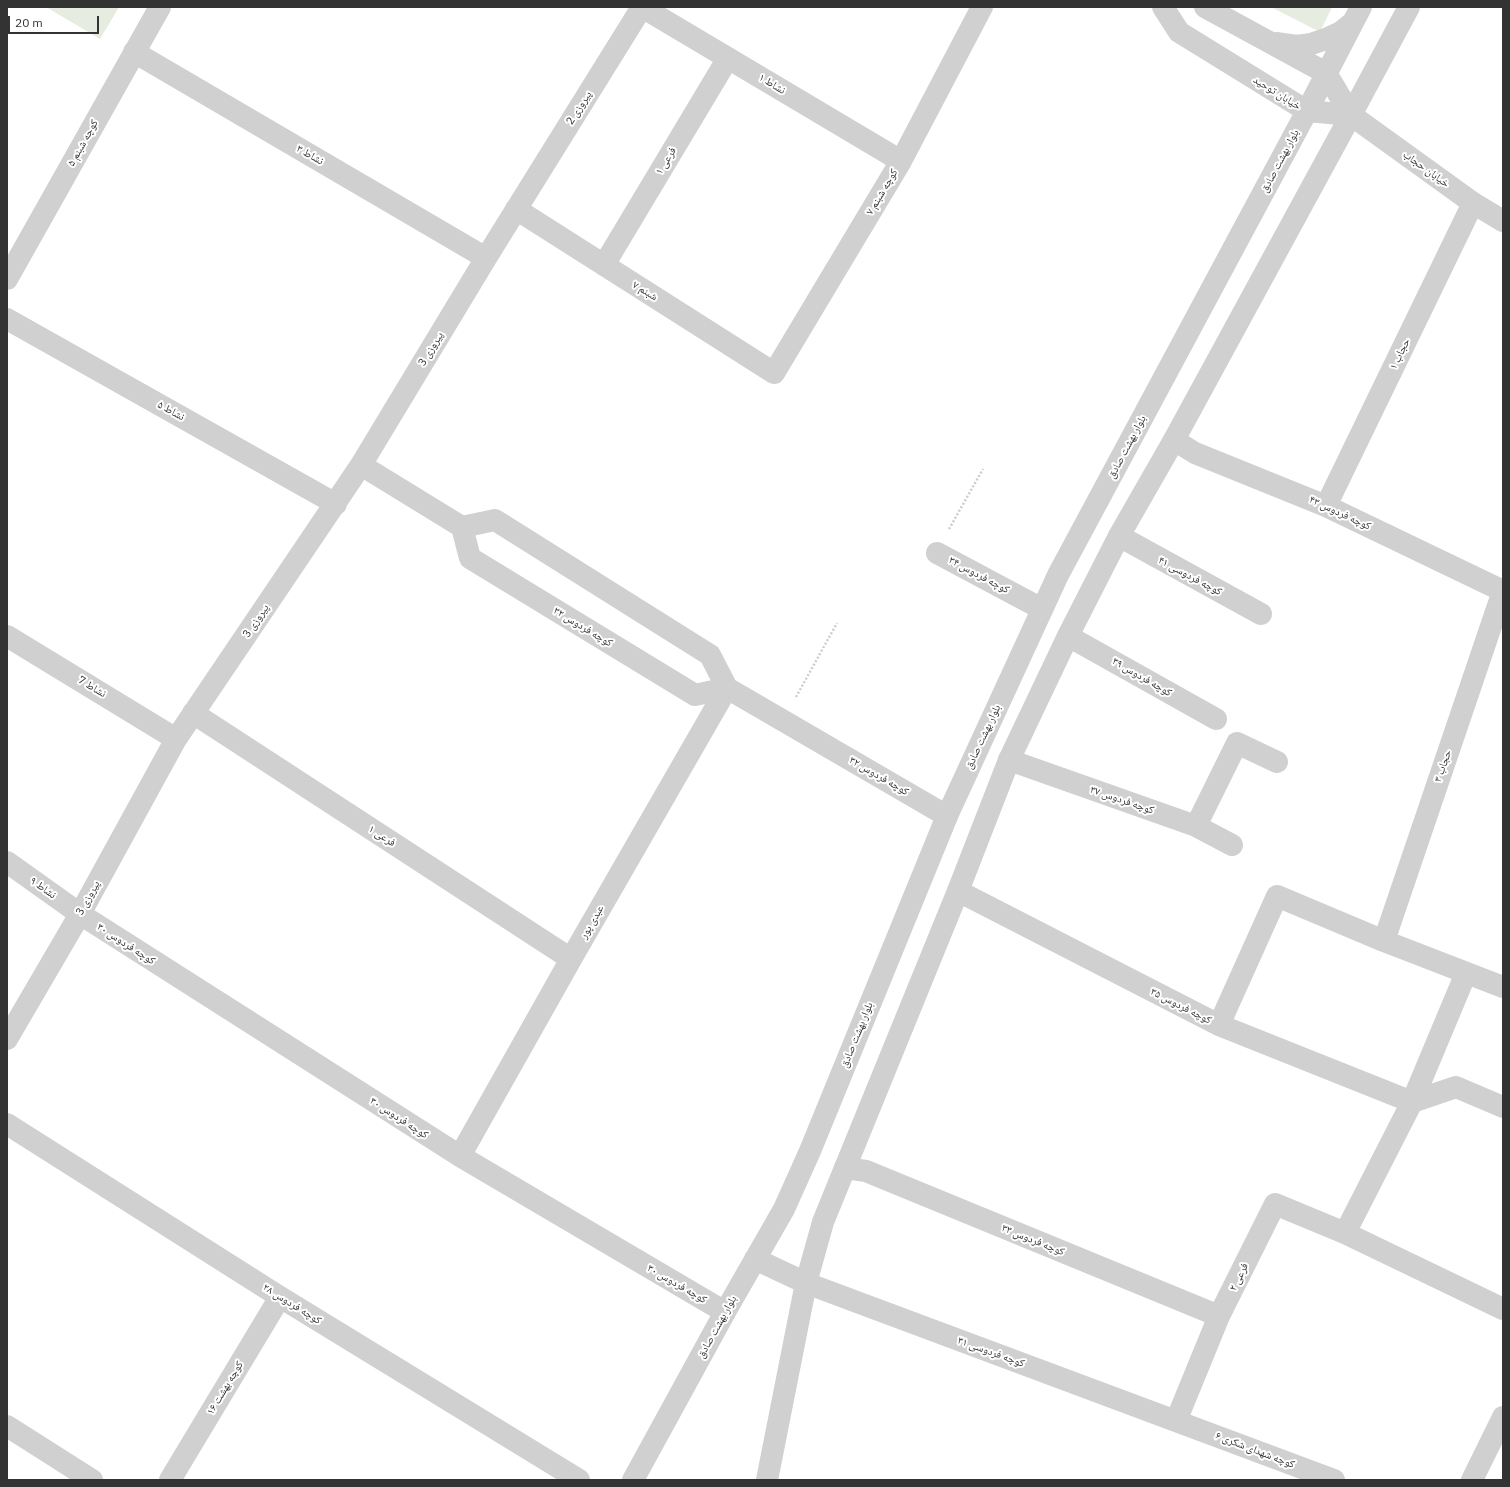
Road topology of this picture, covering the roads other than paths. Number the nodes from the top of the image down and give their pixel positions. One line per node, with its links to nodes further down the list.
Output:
1 (160, 7): 9 (street, کوچه شبنم ۵)
2 (642, 7): 10 (street, نشاط ۱); 16 (street, پیروزی 2)
3 (982, 7): 14 (street, کوچه شبنم ۷)
4 (1163, 7): 12 (street, خیابان توحید)
5 (1205, 7): 8 (street)
6 (1409, 7): 13 (street)
7 (1357, 15): 8 (street); 11 (street, بلوار بهشت صادق)
8 (1268, 41): 11 (street)
9 (134, 52): 18 (street, نشاط ۳); 20 (street, کوچه شبنم ۵)
10 (728, 58): 14 (street, نشاط ۱); 19 (street, فرعی ۱)
11 (1326, 73): 12 (street, بلوار بهشت صادق); 13 (street)
12 (1307, 111): 13 (street, خیابان توحید); 31 (street, بلوار بهشت صادق)
13 (1351, 115): 15 (street, خیابان حجاب); 23 (street)
14 (901, 161): 22 (street, کوچه شبنم ۷)
15 (1473, 203): 17 (street, خیابان حجاب); 26 (street, حجاب ۱)
16 (516, 209): 18 (street, پیروزی 3); 19 (street, شبنم ۷)
17 (1503, 221)
18 (486, 258): 24 (street, پیروزی 3)
19 (604, 265): 22 (street, شبنم ۷)
20 (7, 279)
21 (7, 319): 25 (street, نشاط ۵)
22 (774, 373)
23 (1174, 440): 26 (street, کوچه فردوس ۴۳); 28 (street)
24 (361, 466): 25 (street, پیروزی 3); 27 (street)
25 (336, 504): 36 (street, پیروزی 3)
26 (1326, 506): 30 (street, کوچه فردوس ۴۳)
27 (462, 527): 35 (street); 35 (street, کوچه فردوس ۳۲)
28 (1119, 536): 32 (street, کوچه فردوسی ۴۱); 34 (street)
29 (937, 553): 31 (street, کوچه فردوس ۳۴)
30 (1503, 591): 47 (street, حجاب ۳)
31 (1042, 609): 41 (street, بلوار بهشت صادق)
32 (1261, 614)
33 (7, 636): 38 (street, نشاط 7)
34 (1068, 636): 37 (street, کوچه فردوس ۳۹); 39 (street)
35 (727, 688): 41 (street, کوچه فردوس ۳۲); 48 (street, عبدی پور)
36 (193, 713): 38 (street, پیروزی 3); 48 (street, فرعی ۱)
37 (1216, 719)
38 (176, 739): 46 (street, پیروزی 3)
39 (1009, 760): 42 (street, کوچه فردوس ۳۷); 45 (street)
40 (1277, 762): 42 (street)
41 (947, 816): 59 (street, بلوار بهشت صادق)
42 (1196, 826): 43 (street, کوچه فردوس ۳۷)
43 (1232, 845)
44 (7, 862): 46 (street, نشاط ۹)
45 (958, 892): 51 (street, کوچه فردوس ۳۵); 57 (street)
46 (80, 914): 52 (street, پیروزی 3); 56 (street, کوچه فردوس ۳۰)
47 (1384, 941): 49 (street); 51 (street)
48 (571, 959): 56 (street, عبدی پور)
49 (1466, 973): 50 (street); 53 (street)
50 (1503, 987)
51 (1219, 1025): 53 (street, کوچه فردوس ۳۵)
52 (7, 1039)
53 (1412, 1102): 54 (street); 58 (street)
54 (1503, 1107)
55 (7, 1124): 61 (street, کوچه فردوس ۲۸)
56 (460, 1156): 63 (street, کوچه فردوس ۳۰)
57 (845, 1168): 60 (street); 64 (street, کوچه فردوس ۳۳)
58 (1345, 1233): 62 (street); 64 (street, فرعی ۲)
59 (755, 1259): 60 (street, کوچه فردوسی ۳۱); 63 (street, بلوار بهشت صادق)
60 (806, 1283): 66 (street, کوچه فردوسی ۳۱); 72 (street)
61 (280, 1297): 69 (street, کوچه بهشت ۱۶); 70 (street, کوچه فردوس ۲۸)
62 (1503, 1309)
63 (725, 1312): 71 (street, بلوار بهشت صادق)
64 (1219, 1316): 66 (street, فرعی ۲)
65 (1503, 1417): 74 (street)
66 (1176, 1421): 73 (street, کوچه شهدای شکری ۶)
67 (7, 1426): 68 (street)
68 (92, 1480)
69 (170, 1480)
70 (579, 1480)
71 (633, 1480)
72 (767, 1480)
73 (1334, 1480)
74 (1472, 1480)

